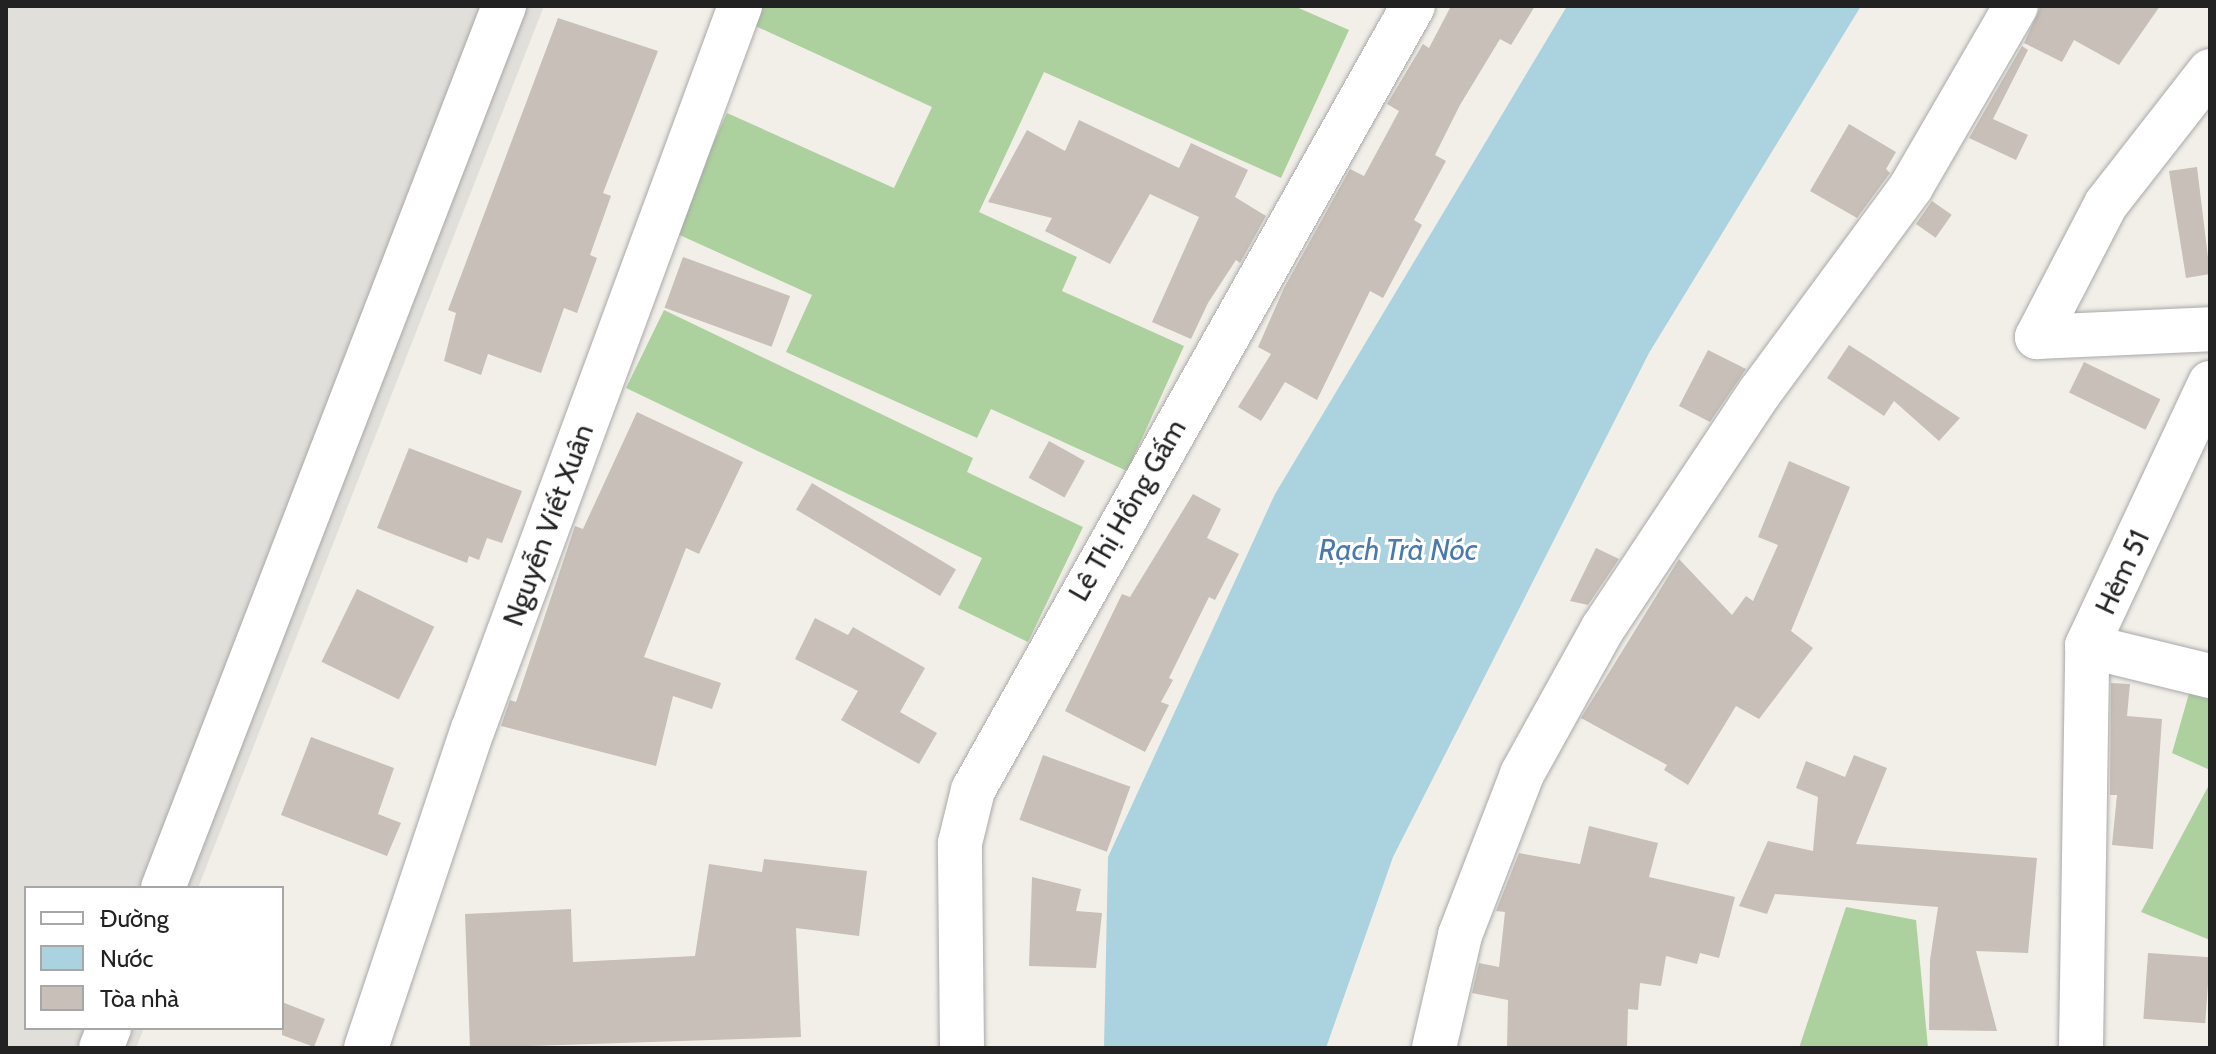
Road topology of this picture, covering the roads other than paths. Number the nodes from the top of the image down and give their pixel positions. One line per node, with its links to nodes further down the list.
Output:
1 (504, 6): 10 (street)
2 (740, 6): 11 (street, Nguyễn Viết Xuân)
3 (1413, 6): 12 (street, Lê Thị Hồng Gấm)
4 (2016, 6): 13 (street)
5 (2210, 71): 6 (street)
6 (2210, 329)
7 (2210, 383): 8 (street, Hẻm 51)
8 (2087, 646): 9 (street, Hẻm 51); 14 (street)
9 (2210, 676)
10 (164, 886)
11 (366, 1048)
12 (962, 1048)
13 (1434, 1048)
14 (2081, 1048)

